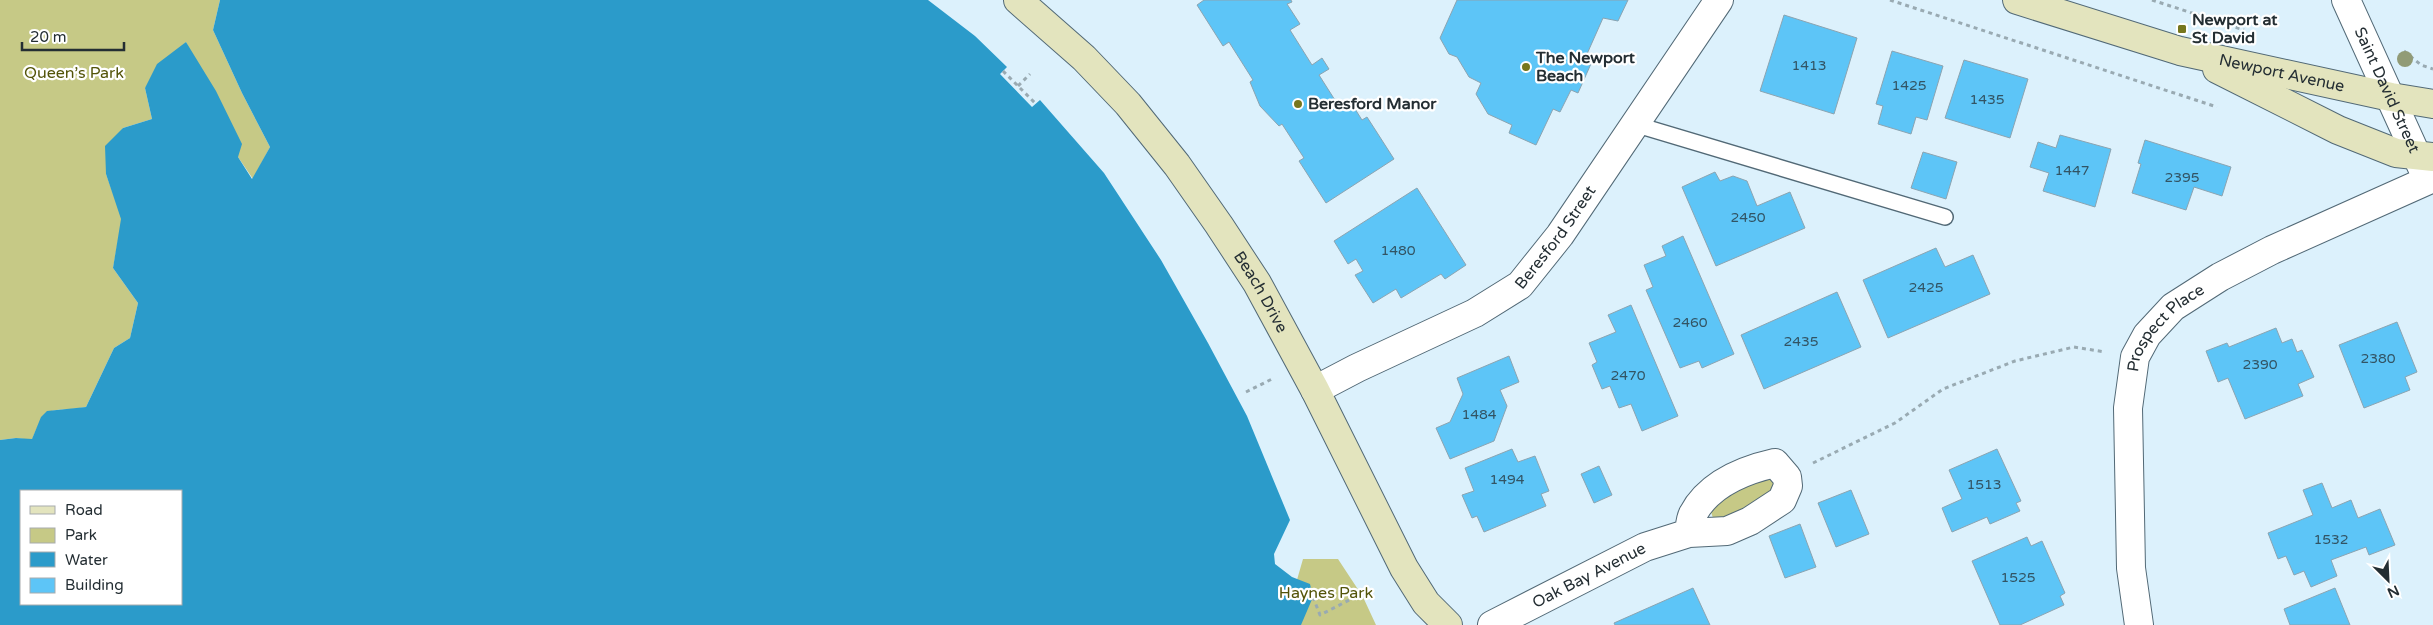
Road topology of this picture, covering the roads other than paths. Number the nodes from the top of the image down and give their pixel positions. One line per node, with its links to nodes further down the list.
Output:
1 (1018, 0): 11 (main road, Beach Drive)
2 (1719, 0): 8 (street, Beresford Street)
3 (2017, 0): 5 (main road, Newport Avenue)
4 (2346, 0): 6 (street, Saint David Street)
5 (2180, 51): 6 (main road, Newport Avenue); 9 (main road)
6 (2391, 97): 7 (main road, Newport Avenue); 9 (street, Saint David Street)
7 (2433, 104)
8 (1634, 124): 10 (lane); 11 (street, Beresford Street)
9 (2427, 168): 15 (street, Prospect Place)
10 (1945, 218)
11 (1315, 390): 13 (main road, Beach Drive)
12 (1689, 533): 14 (street, Oak Bay Avenue)
13 (1448, 625)
14 (1492, 625)
15 (2139, 625)

